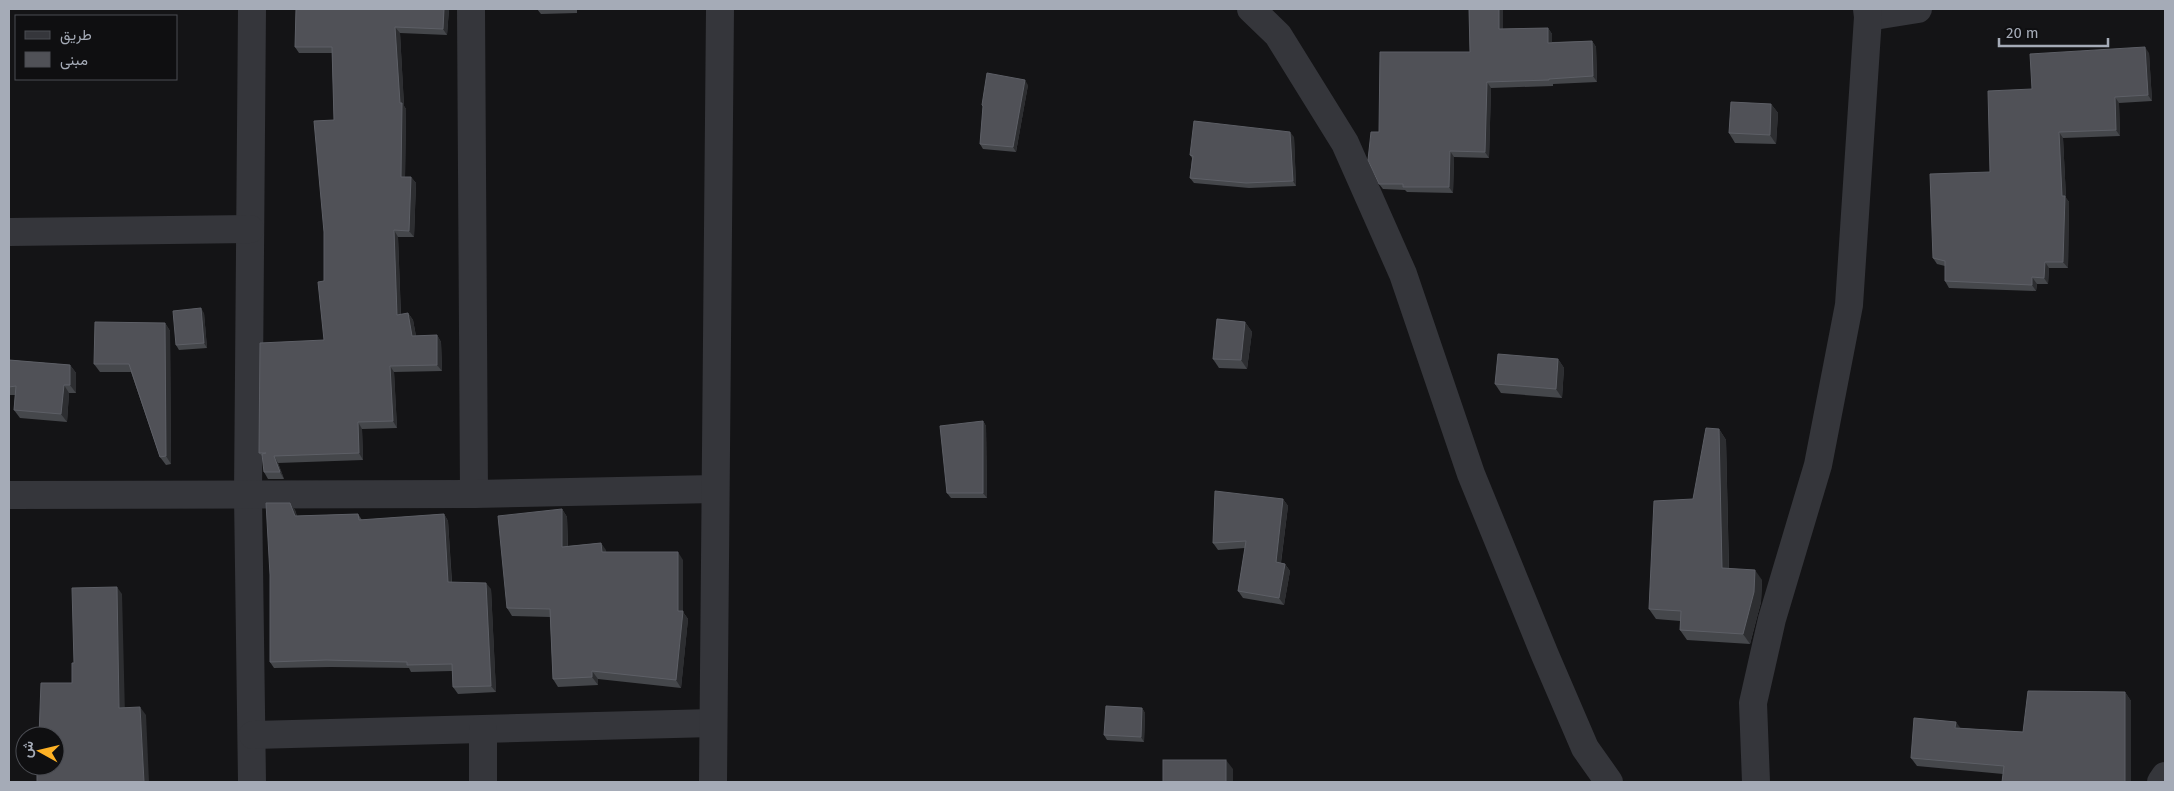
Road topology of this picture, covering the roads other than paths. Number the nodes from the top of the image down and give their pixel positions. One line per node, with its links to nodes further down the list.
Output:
1 (252, 9): 7 (street)
2 (470, 9): 10 (street)
3 (720, 9): 9 (street)
4 (1251, 9): 20 (street)
5 (1918, 9): 6 (street)
6 (1867, 13): 21 (street)
7 (250, 229): 8 (street); 12 (street)
8 (9, 232)
9 (715, 488): 10 (street); 13 (street)
10 (474, 494): 12 (street)
11 (9, 495): 12 (street)
12 (248, 495): 15 (street)
13 (713, 723): 14 (street); 19 (street)
14 (483, 730): 15 (street); 18 (street)
15 (253, 735): 17 (street)
16 (2165, 776): 22 (street)
17 (252, 782)
18 (483, 782)
19 (713, 782)
20 (1609, 782)
21 (1756, 782)
22 (2161, 782)

